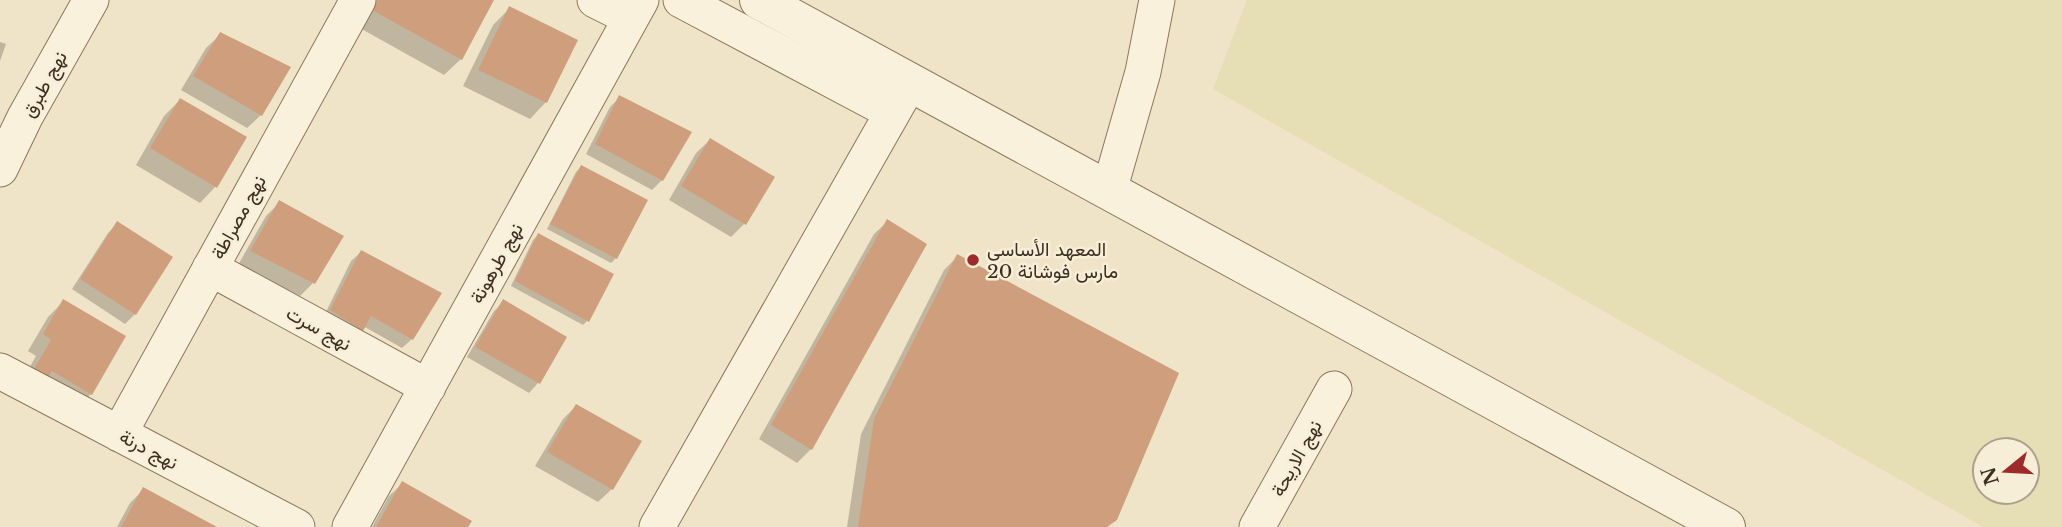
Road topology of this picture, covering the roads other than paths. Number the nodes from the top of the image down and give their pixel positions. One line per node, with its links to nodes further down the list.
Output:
1 (92, 0): 9 (street, نهج طبرق)
2 (358, 0): 11 (street, نهج مصراطة)
3 (595, 0): 7 (street)
4 (681, 0): 8 (street)
5 (759, 0): 8 (street)
6 (1157, 0): 10 (street)
7 (636, 9): 13 (street, نهج طرهونة)
8 (901, 97): 10 (street); 18 (street)
9 (0, 169)
10 (1109, 191): 20 (street)
11 (210, 268): 13 (street, نهج سرت); 15 (street, نهج مصراطة)
12 (0, 371): 15 (street, نهج درنة)
13 (428, 387): 17 (street, نهج طرهونة)
14 (1335, 389): 19 (street, نهج الاريحة)
15 (119, 433): 16 (street, نهج درنة)
16 (297, 527)
17 (350, 527)
18 (657, 527)
19 (1257, 527)
20 (1726, 527)

